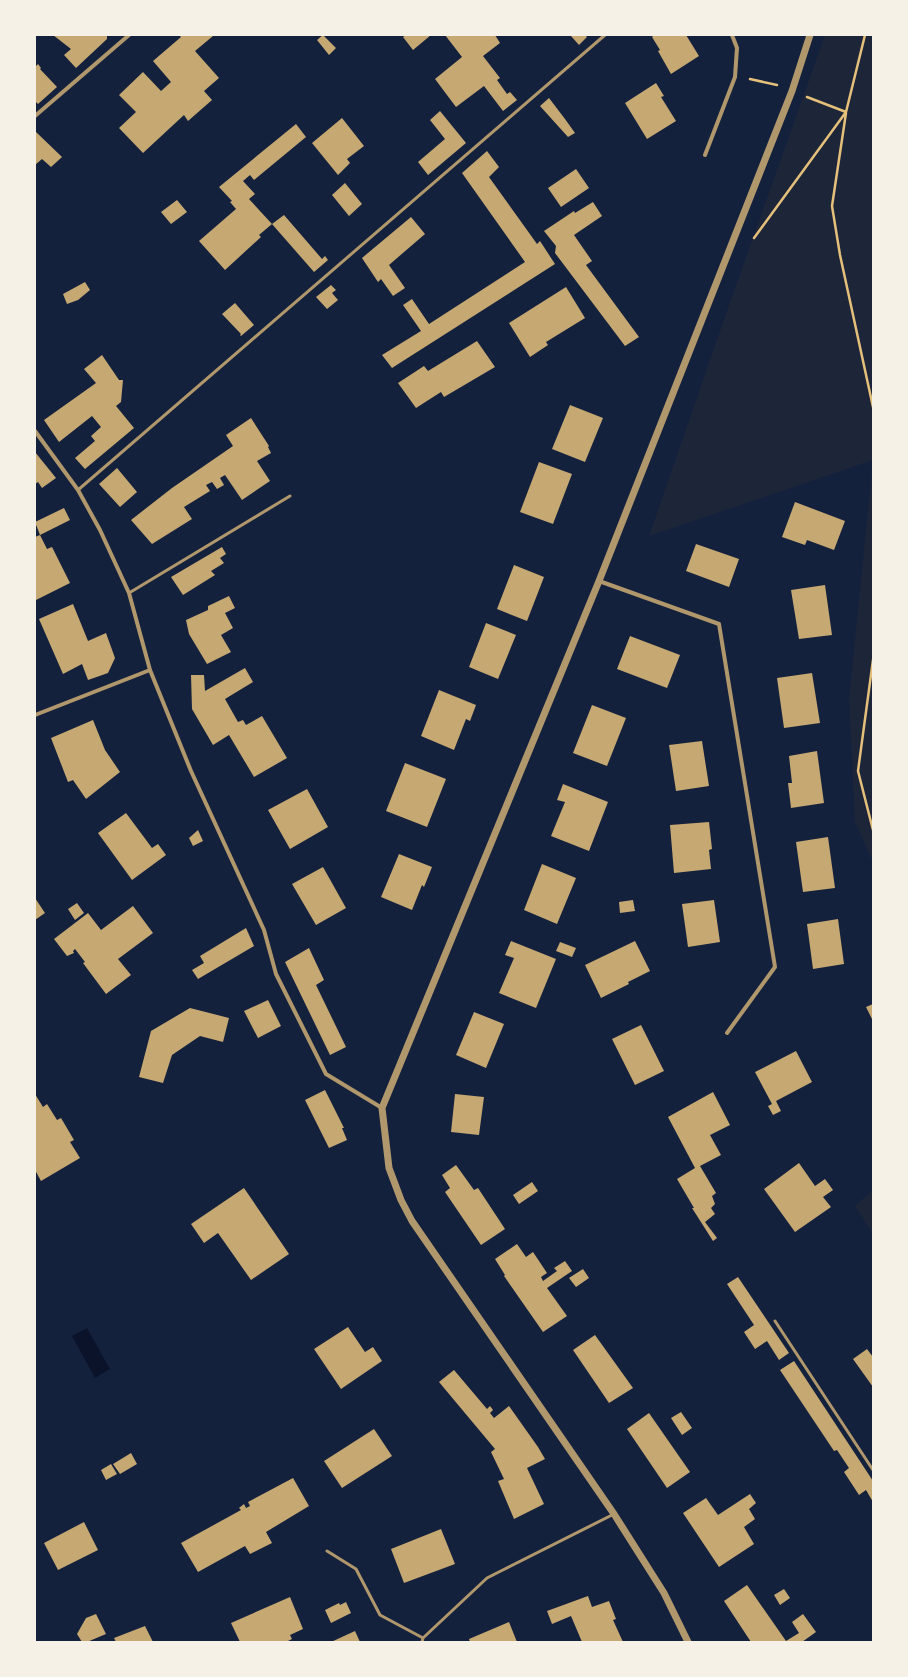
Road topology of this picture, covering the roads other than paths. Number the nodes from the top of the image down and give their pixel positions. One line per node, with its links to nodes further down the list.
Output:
1 (605, 35): 8 (lane)
2 (732, 35): 6 (street)
3 (810, 35): 10 (street)
4 (127, 36): 5 (street)
5 (35, 116)
6 (705, 155)
7 (35, 431): 8 (street)
8 (78, 490): 11 (street)
9 (290, 496): 11 (lane)
10 (599, 581): 14 (street); 15 (street)
11 (129, 593): 12 (street)
12 (150, 670): 13 (street); 15 (street)
13 (35, 715)
14 (727, 1033)
15 (382, 1108): 18 (street)
16 (775, 1321): 17 (lane)
17 (873, 1470)
18 (614, 1514): 20 (lane); 21 (street)
19 (327, 1551): 20 (lane)
20 (423, 1640)
21 (688, 1642)

